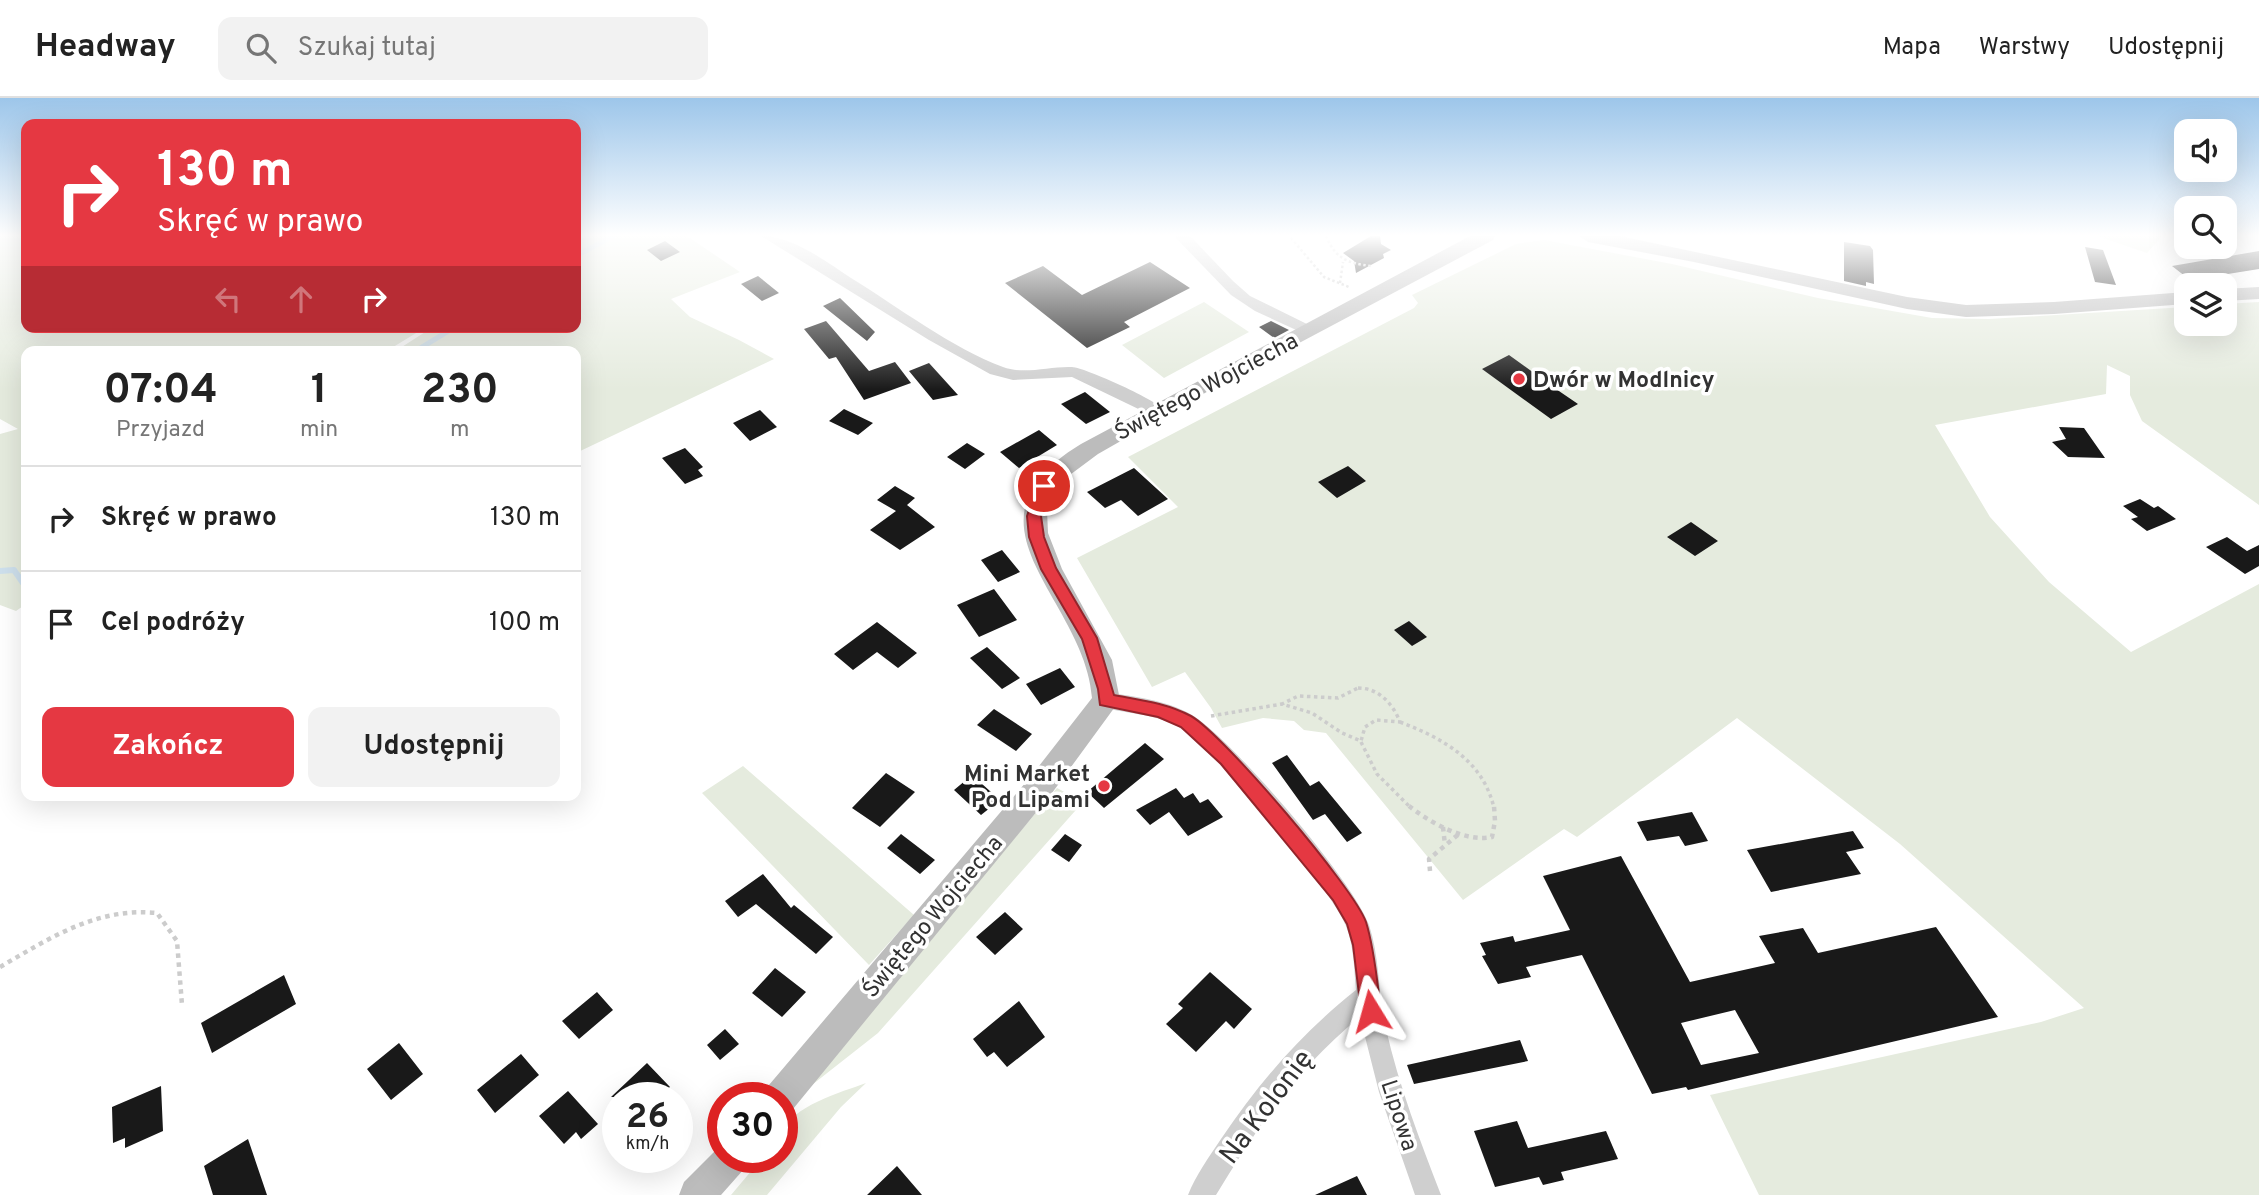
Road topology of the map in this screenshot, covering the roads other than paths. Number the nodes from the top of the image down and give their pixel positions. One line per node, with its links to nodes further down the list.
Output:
1 (856, 287): 9 (street)
2 (1232, 287): 8 (street)
3 (1387, 287): 8 (street, Świętego Wojciecha)
4 (1836, 287): 7 (street)
5 (2259, 293): 6 (street)
6 (2237, 294)
7 (2174, 299)
8 (1310, 331): 9 (street, Świętego Wojciecha)
9 (1158, 412): 10 (street, Świętego Wojciecha)
10 (1106, 700): 11 (street, Lipowa); 12 (street, Świętego Wojciecha)
11 (1368, 995): 15 (street, Na Kolonię); 16 (street, Lipowa)
12 (794, 1082)
13 (717, 1173): 14 (street)
14 (697, 1195)
15 (1201, 1195)
16 (1428, 1195)

